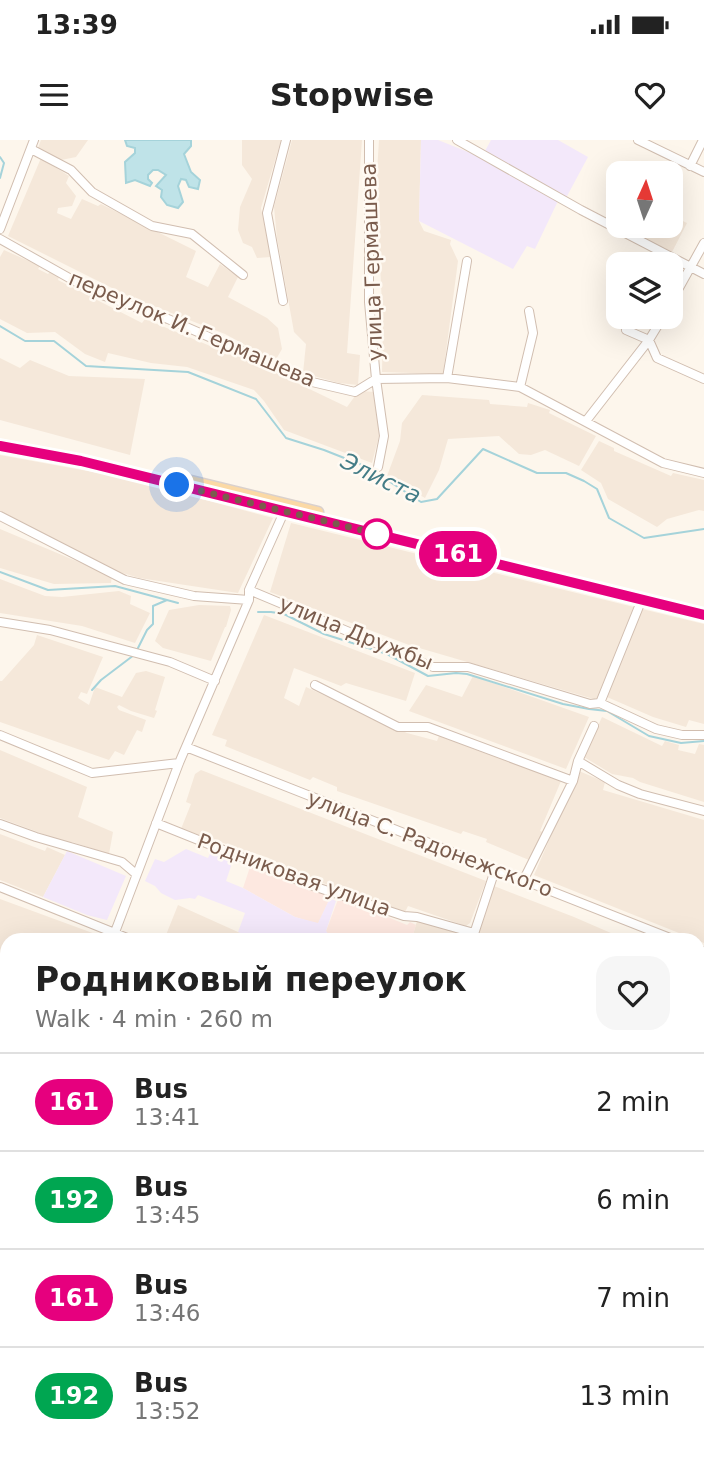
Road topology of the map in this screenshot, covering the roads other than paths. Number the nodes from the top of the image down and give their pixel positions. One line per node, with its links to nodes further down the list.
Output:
1 (286, 140): 17 (street)
2 (369, 140): 23 (street, улица Гермашева)
3 (457, 140): 13 (street)
4 (638, 140): 7 (street)
5 (703, 140): 7 (street)
6 (32, 144): 9 (street); 15 (street)
7 (690, 166): 8 (street)
8 (704, 172)
9 (0, 229)
10 (0, 239): 23 (street, переулок И. Гермашева)
11 (704, 243): 13 (street)
12 (467, 261): 22 (street)
13 (692, 267): 14 (street); 16 (street)
14 (704, 274)
15 (243, 275)
16 (683, 282)
17 (283, 301)
18 (529, 311): 25 (street)
19 (656, 329): 21 (street)
20 (626, 330): 21 (street)
21 (649, 340): 24 (street); 26 (street)
22 (447, 378): 23 (street, переулок И. Гермашева); 25 (street, переулок И. Гермашева)
23 (376, 379): 29 (street, улица Гермашева)
24 (704, 379)
25 (520, 387): 26 (street, переулок И. Гермашева)
26 (586, 422): 30 (street, переулок И. Гермашева)
27 (0, 439): 31 (main road)
28 (0, 446): 31 (main road)
29 (378, 467)
30 (704, 473)
31 (285, 508): 33 (street); 34 (main road); 36 (main road)
32 (0, 516): 35 (street, улица Дружбы)
33 (249, 590): 35 (street); 41 (street, улица Дружбы)
34 (642, 599): 37 (main road); 41 (street)
35 (249, 600): 39 (street)
36 (704, 608)
37 (704, 615)
38 (0, 622): 39 (street)
39 (215, 681): 45 (street)
40 (315, 685): 48 (street)
41 (600, 703): 44 (street, улица Дружбы)
42 (594, 726): 46 (street)
43 (0, 735): 47 (street)
44 (704, 735)
45 (186, 747): 47 (street); 52 (street, улица С. Радонежского)
46 (578, 761): 48 (street); 49 (street)
47 (179, 763): 50 (street)
48 (573, 781): 54 (street)
49 (704, 811)
50 (156, 823): 53 (street); 58 (street, Родниковая улица)
51 (0, 824): 53 (street)
52 (495, 870): 54 (street, улица С. Радонежского); 59 (street)
53 (136, 874): 57 (street)
54 (523, 881): 60 (street, улица С. Радонежского)
55 (0, 887): 56 (street)
56 (104, 933)
57 (117, 933)
58 (462, 933)
59 (474, 933)
60 (655, 933)

